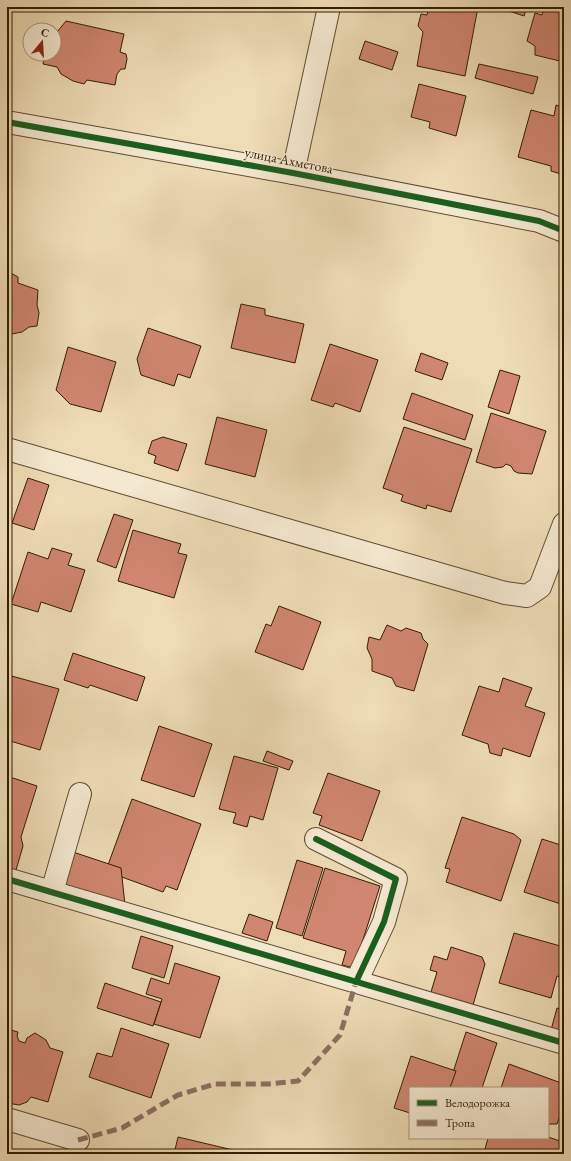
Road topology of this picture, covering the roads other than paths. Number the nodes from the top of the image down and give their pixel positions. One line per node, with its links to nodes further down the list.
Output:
1 (329, 7): 3 (street)
2 (7, 122): 3 (street, улица Ахметова)
3 (294, 173): 4 (street, улица Ахметова)
4 (564, 231)
5 (7, 449): 6 (street)
6 (564, 524)
7 (80, 794): 10 (street)
8 (316, 840): 11 (street)
9 (7, 879): 10 (street)
10 (52, 892): 11 (street)
11 (356, 982): 12 (street)
12 (564, 1043)
13 (7, 1119): 14 (street)
14 (78, 1140)

